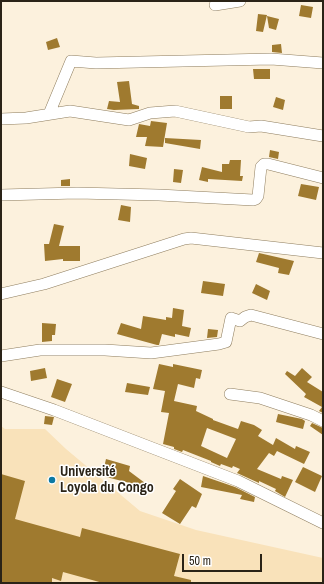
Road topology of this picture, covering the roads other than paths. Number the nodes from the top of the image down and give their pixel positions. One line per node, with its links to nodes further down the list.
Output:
1 (240, 1): 2 (street)
2 (215, 5)
3 (323, 64): 4 (street)
4 (49, 114): 5 (street); 6 (street)
5 (1, 119)
6 (323, 136)
7 (323, 178): 8 (street)
8 (1, 195)
9 (323, 253): 10 (street)
10 (1, 294)
11 (323, 334): 12 (street)
12 (1, 356)
13 (1, 392): 16 (street)
14 (230, 394): 15 (street)
15 (323, 421)
16 (323, 523)

